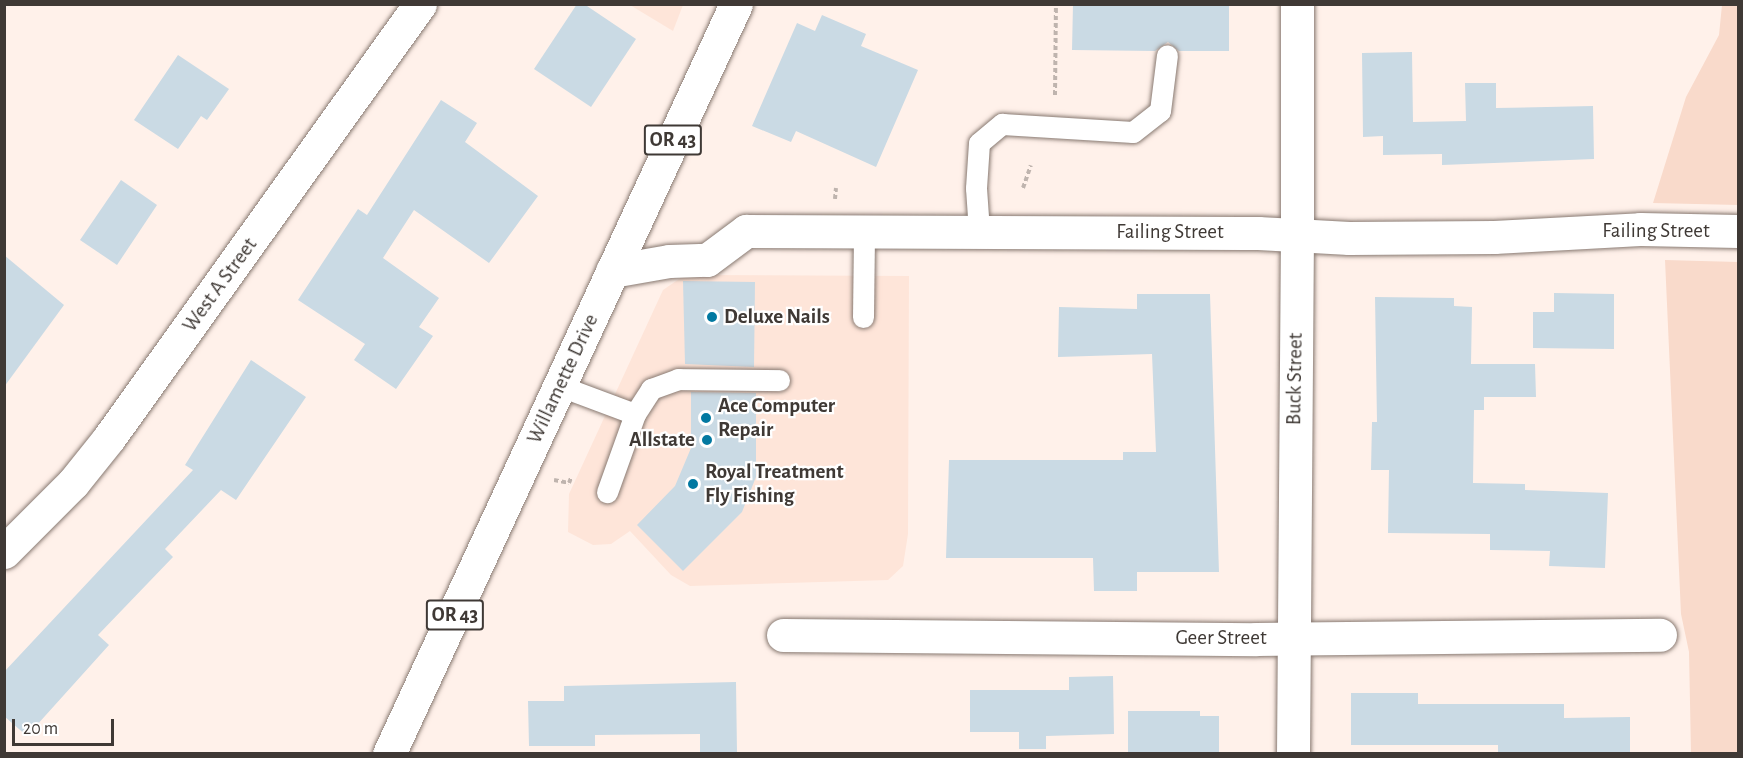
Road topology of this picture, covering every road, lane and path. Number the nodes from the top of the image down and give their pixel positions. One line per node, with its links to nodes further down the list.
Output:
1 (420, 4): 19 (street, West A Street)
2 (736, 4): 13 (street, Willamette Drive / OR 43)
3 (1056, 4): 6 (path)
4 (1297, 4): 12 (street, Buck Street)
5 (1167, 55): 10 (lane)
6 (1055, 95)
7 (1031, 165): 8 (path)
8 (1023, 188)
9 (864, 230): 10 (street, Failing Street); 13 (street, Failing Street); 14 (lane)
10 (980, 231): 12 (street, Failing Street)
11 (1738, 231): 12 (street, Failing Street)
12 (1297, 234): 22 (street, Buck Street)
13 (612, 271): 16 (street, Willamette Drive / OR 43)
14 (863, 317)
15 (779, 380): 17 (lane)
16 (560, 386): 17 (lane); 23 (street, Willamette Drive / OR 43)
17 (635, 414): 18 (lane)
18 (607, 492)
19 (4, 552)
20 (783, 635): 22 (street, Geer Street)
21 (1660, 635): 22 (street, Geer Street)
22 (1293, 638): 24 (street, Buck Street)
23 (389, 753)
24 (1293, 753)

